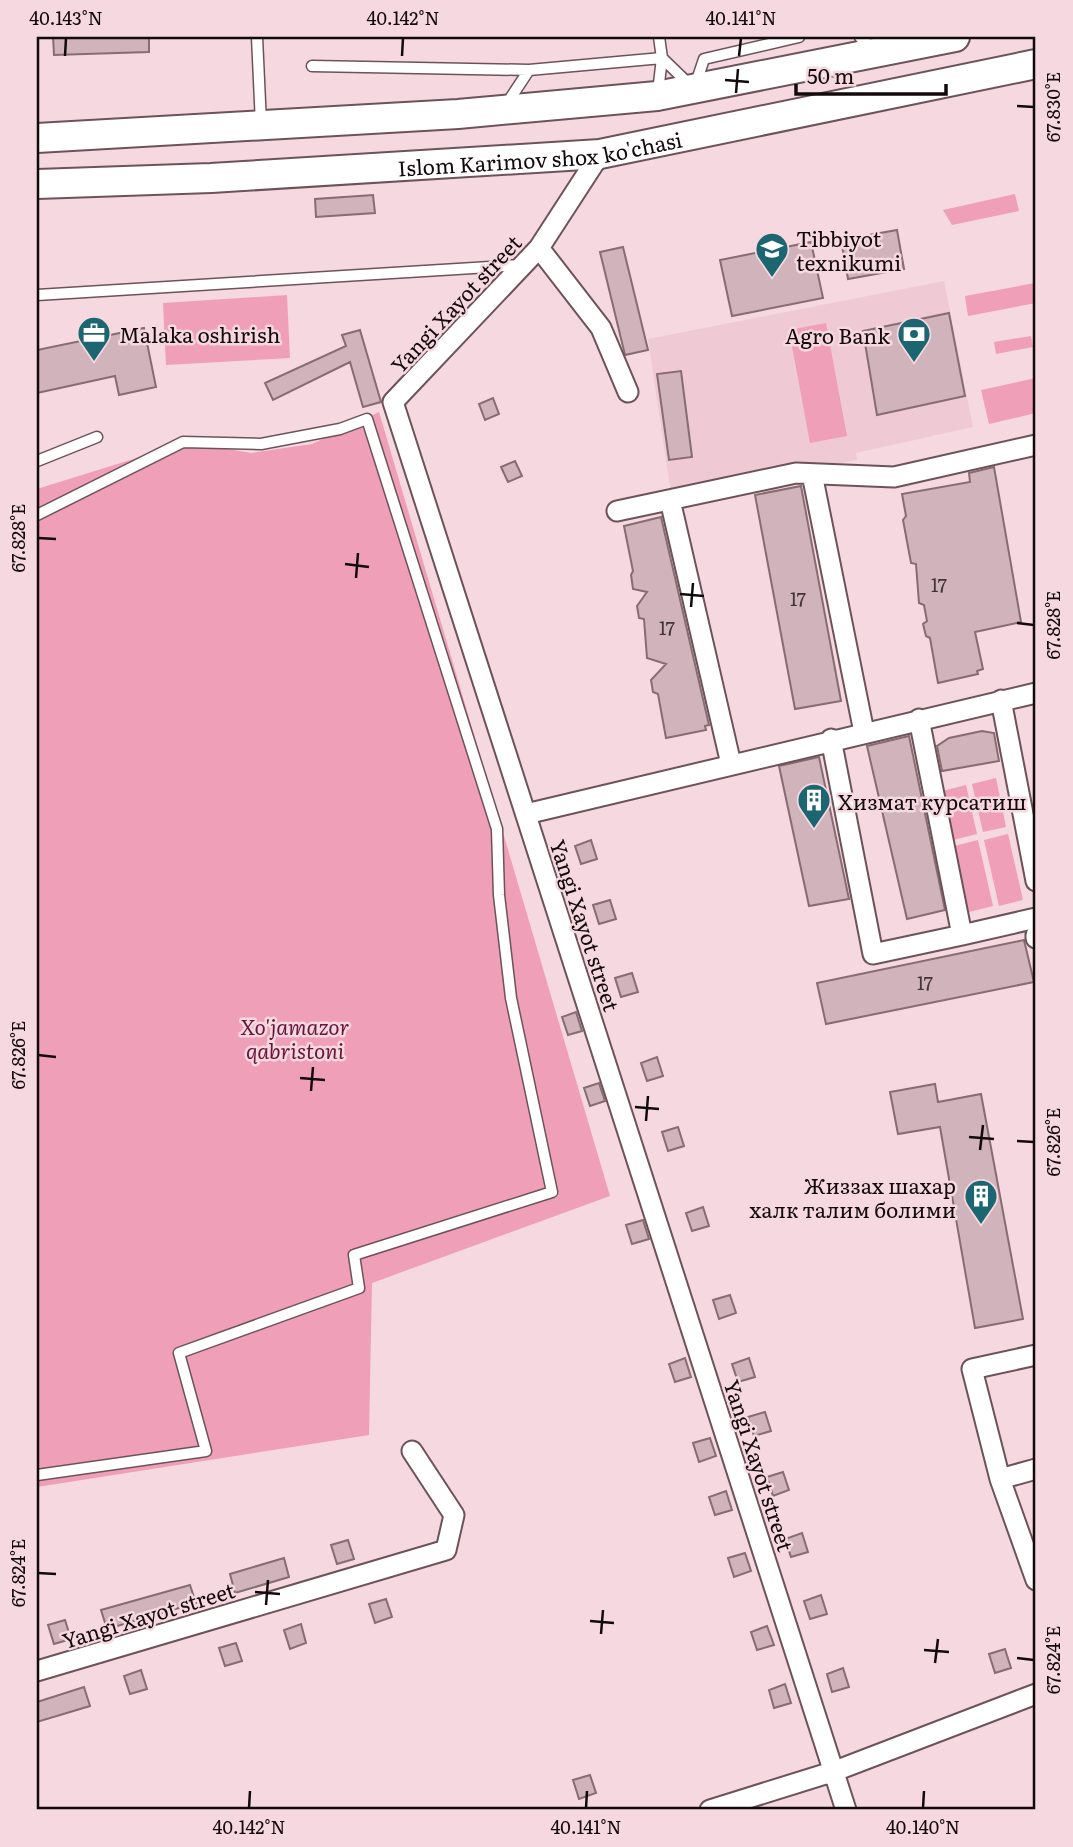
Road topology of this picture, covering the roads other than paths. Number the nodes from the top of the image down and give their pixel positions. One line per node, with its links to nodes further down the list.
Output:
1 (257, 37): 13 (lane)
2 (659, 37): 6 (lane)
3 (799, 37): 10 (lane)
4 (955, 37): 5 (main road, Islom Karimov shox ko'chasi)
5 (868, 45): 10 (main road, Islom Karimov shox ko'chasi)
6 (662, 58): 9 (lane); 10 (lane); 11 (lane)
7 (1036, 64): 15 (main road, Islom Karimov shox ko'chasi)
8 (312, 66): 9 (lane)
9 (529, 70): 12 (lane)
10 (694, 89): 11 (main road, Islom Karimov shox ko'chasi)
11 (657, 96): 12 (main road, Islom Karimov shox ko'chasi)
12 (503, 110): 13 (main road, Islom Karimov shox ko'chasi)
13 (261, 126): 14 (main road, Islom Karimov shox ko'chasi)
14 (37, 138)
15 (600, 154): 16 (main road, Islom Karimov shox ko'chasi); 17 (street, Yangi Xayot street)
16 (37, 184)
17 (539, 248): 18 (street, Yangi Xayot street); 20 (street)
18 (524, 264): 19 (lane); 34 (street, Yangi Xayot street)
19 (37, 295)
20 (628, 392)
21 (97, 438): 23 (lane)
22 (1036, 445): 24 (street)
23 (37, 461)
24 (812, 474): 25 (street); 31 (street)
25 (670, 499): 26 (street); 33 (street)
26 (617, 511)
27 (37, 515): 41 (lane)
28 (1036, 693): 29 (street)
29 (1001, 700): 30 (street); 35 (street)
30 (919, 719): 31 (street); 37 (street)
31 (864, 732): 32 (street)
32 (831, 739): 33 (street); 37 (street)
33 (731, 764): 34 (street)
34 (526, 814): 46 (street, Yangi Xayot street)
35 (1036, 881)
36 (1036, 918): 37 (street)
37 (962, 935)
38 (1036, 1355): 42 (street)
39 (412, 1451): 44 (street, Yangi Xayot street)
40 (1036, 1469): 42 (street)
41 (37, 1475)
42 (1000, 1479): 43 (street)
43 (1036, 1580)
44 (37, 1671)
45 (1036, 1693): 46 (street)
46 (835, 1771): 47 (street); 48 (street, Yangi Xayot street)
47 (710, 1810)
48 (846, 1810)

